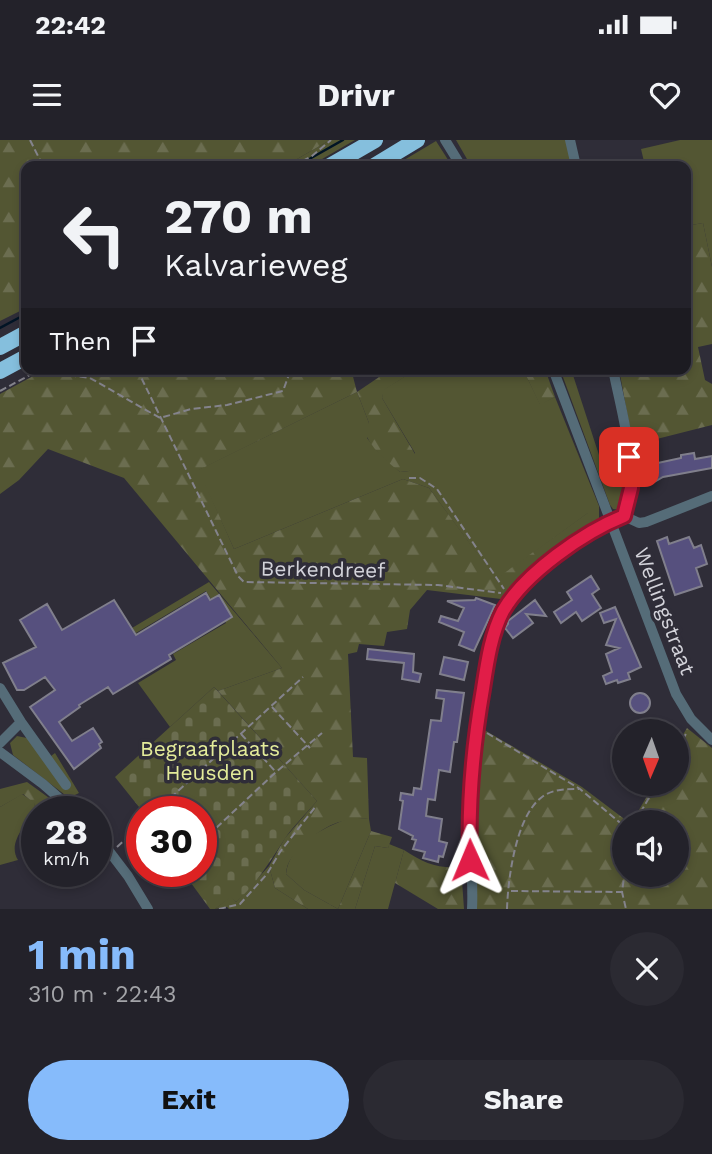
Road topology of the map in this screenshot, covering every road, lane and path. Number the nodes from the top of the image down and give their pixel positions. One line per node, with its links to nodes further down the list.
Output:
1 (30, 140): 7 (path)
2 (331, 140): 8 (path)
3 (375, 140): 9 (highway)
4 (417, 140): 10 (highway)
5 (445, 140): 11 (street)
6 (570, 140): 12 (street)
7 (40, 161)
8 (302, 161)
9 (339, 161)
10 (382, 161)
11 (458, 161)
12 (575, 161)
13 (21, 336): 14 (highway)
14 (0, 347)
15 (21, 360): 16 (highway)
16 (0, 371)
17 (30, 375): 23 (path)
18 (71, 375): 24 (path)
19 (141, 375): 24 (path, Berkendreef)
20 (289, 375): 24 (path)
21 (555, 375): 28 (street, Wellingstraat)
22 (614, 375): 27 (street)
23 (0, 391)
24 (160, 418): 29 (path, Berkendreef)
25 (409, 478): 29 (path)
26 (712, 496): 27 (street)
27 (624, 516): 28 (street)
28 (610, 522): 29 (street); 33 (street, Wellingstraat)
29 (511, 598): 35 (street)
30 (303, 677): 32 (path)
31 (0, 688): 34 (street)
32 (271, 706): 38 (path); 41 (path)
33 (693, 721): 36 (path); 39 (street, Wellingstraat)
34 (21, 722): 40 (street); 44 (street)
35 (477, 726): 45 (path); 59 (street)
36 (690, 726)
37 (322, 733): 41 (path)
38 (241, 734): 43 (path); 47 (path)
39 (712, 740)
40 (0, 743)
41 (308, 747): 43 (path)
42 (0, 752): 46 (street)
43 (276, 772): 50 (path)
44 (66, 785)
45 (580, 789): 49 (path); 55 (path)
46 (57, 796)
47 (173, 796)
48 (316, 806): 58 (path)
49 (612, 816)
50 (217, 827)
51 (126, 839): 52 (path)
52 (112, 852)
53 (112, 855): 57 (street)
54 (623, 887): 56 (path)
55 (510, 891): 56 (path); 60 (path)
56 (622, 892): 61 (path)
57 (148, 909)
58 (219, 909)
59 (472, 909)
60 (507, 909)
61 (626, 909)

